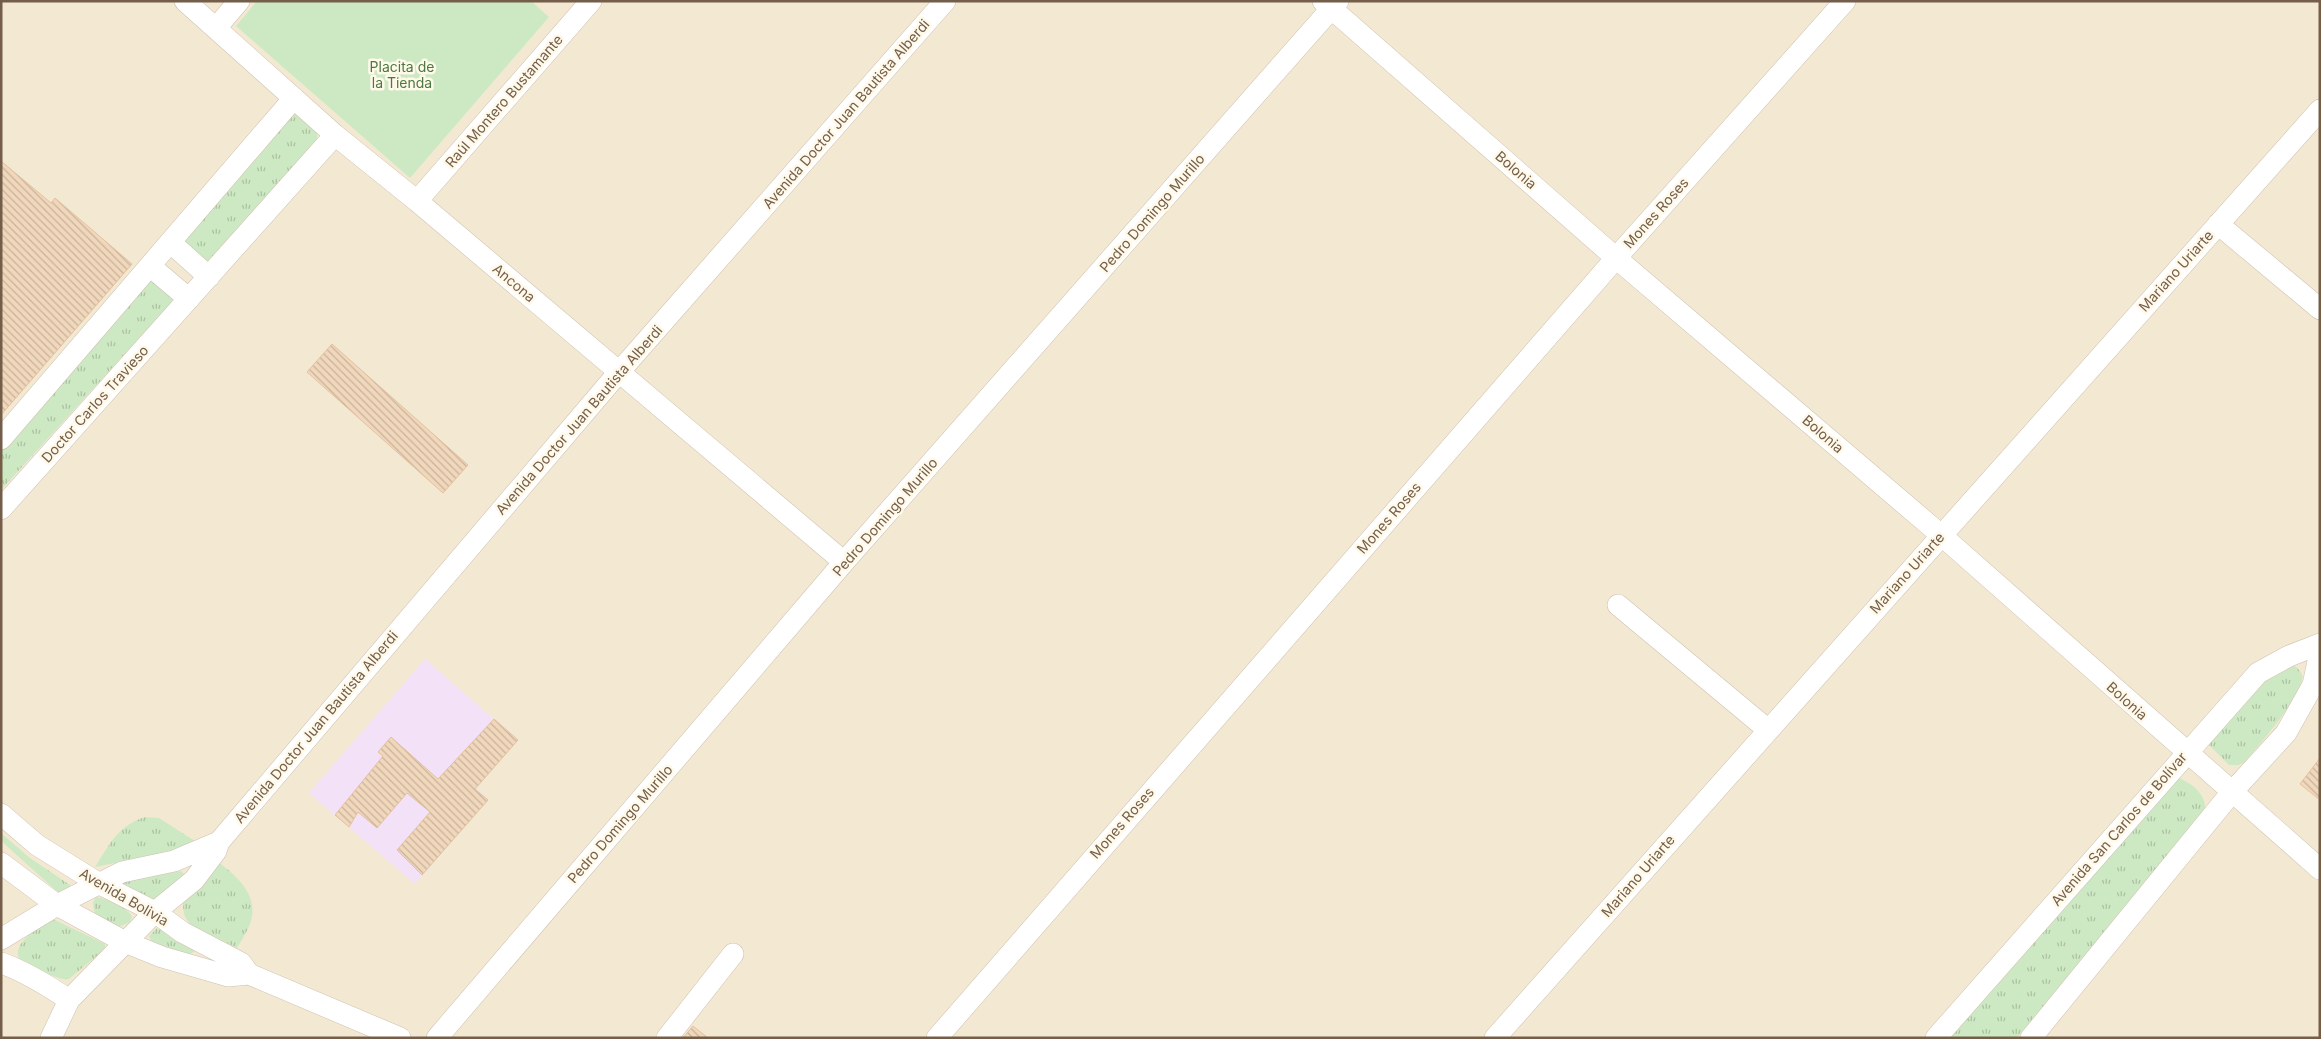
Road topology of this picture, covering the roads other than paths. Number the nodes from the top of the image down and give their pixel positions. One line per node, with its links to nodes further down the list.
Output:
1 (185, 1): 7 (street, Ancona)
2 (239, 1): 7 (street)
3 (591, 1): 11 (street, Raúl Montero Bustamante)
4 (945, 1): 19 (street, Avenida Doctor Juan Bautista Alberdi)
5 (1846, 1): 14 (street, Mones Roses)
6 (1331, 4): 14 (street, Bolonia); 23 (street, Pedro Domingo Murillo)
7 (216, 28): 8 (street, Ancona)
8 (294, 98): 10 (street, Ancona); 13 (street)
9 (2320, 110): 12 (street, Mariano Uriarte)
10 (335, 135): 11 (street, Ancona); 16 (street, Doctor Carlos Travieso)
11 (417, 200): 19 (street, Ancona)
12 (2218, 224): 18 (street); 22 (street, Mariano Uriarte)
13 (170, 242): 15 (street); 16 (street)
14 (1616, 258): 22 (street, Bolonia); 47 (street, Mones Roses)
15 (150, 266): 17 (street); 20 (street)
16 (208, 277): 17 (street, Doctor Carlos Travieso)
17 (189, 299): 21 (street, Doctor Carlos Travieso)
18 (2320, 309)
19 (619, 372): 23 (street, Ancona); 31 (street, Avenida Doctor Juan Bautista Alberdi)
20 (1, 439)
21 (1, 508)
22 (1941, 535): 27 (street, Mariano Uriarte); 28 (street, Bolonia)
23 (844, 562): 45 (street, Pedro Domingo Murillo)
24 (1618, 605): 27 (street)
25 (2320, 644): 28 (street, Avenida San Carlos de Bolívar)
26 (2320, 652): 29 (street)
27 (1768, 729): 48 (street, Mariano Uriarte)
28 (2186, 753): 29 (street, Bolonia); 49 (street, Avenida San Carlos de Bolívar)
29 (2232, 792): 33 (street, Bolonia); 50 (street)
30 (1, 814): 34 (street, Avenida Bolivia)
31 (219, 842): 34 (street, Avenida Doctor Juan Bautista Alberdi); 36 (street, Avenida Doctor Juan Bautista Alberdi)
32 (1, 863): 35 (street, Avenida Bolivia)
33 (2320, 870)
34 (98, 883): 35 (street, Avenida Doctor Juan Bautista Alberdi); 36 (street, Avenida Bolivia)
35 (57, 905): 37 (street, Avenida Doctor Juan Bautista Alberdi); 38 (street, Avenida Bolivia)
36 (155, 912): 38 (street, Avenida Doctor Juan Bautista Alberdi); 41 (street, Avenida Bolivia)
37 (1, 939)
38 (125, 942): 41 (street, Avenida Bolivia); 42 (street, Avenida Doctor Juan Bautista Alberdi)
39 (733, 954): 46 (street)
40 (1, 963): 42 (street)
41 (249, 974): 44 (street, Avenida Bolivia)
42 (69, 1000): 43 (street, Avenida Doctor Juan Bautista Alberdi)
43 (51, 1038)
44 (400, 1038)
45 (437, 1038)
46 (667, 1038)
47 (937, 1038)
48 (1495, 1038)
49 (1936, 1038)
50 (2031, 1038)

